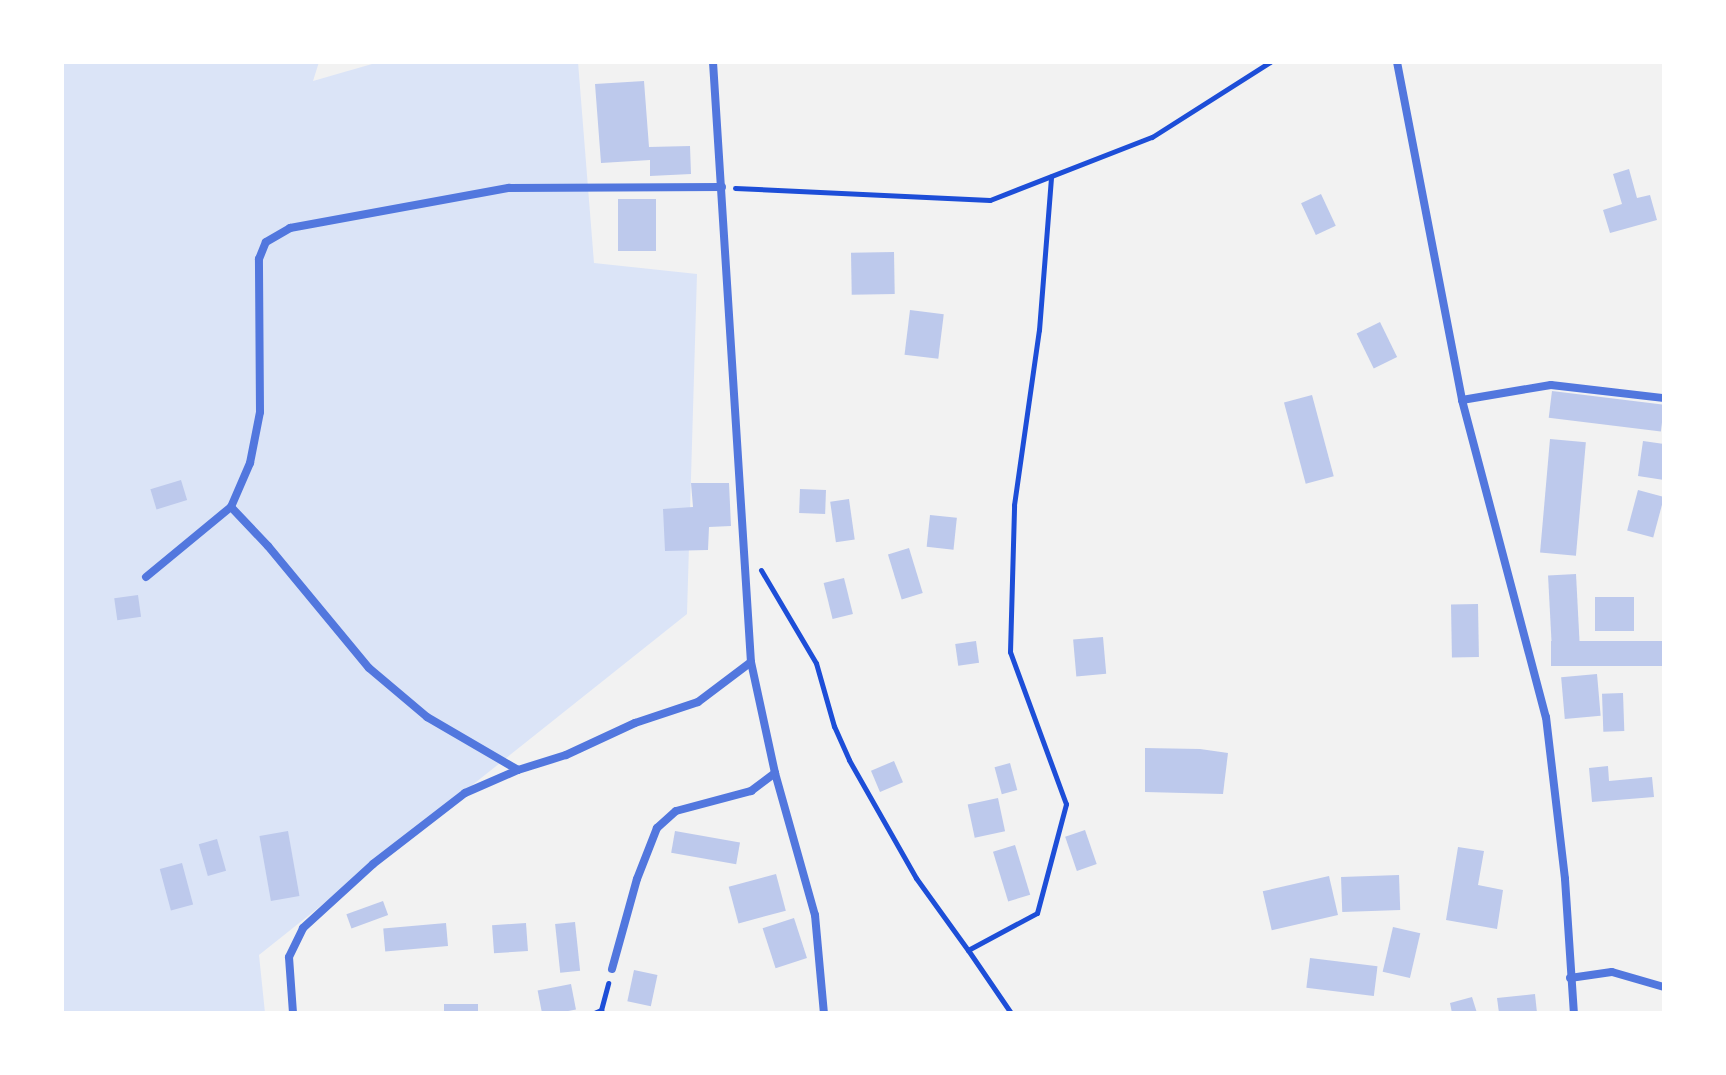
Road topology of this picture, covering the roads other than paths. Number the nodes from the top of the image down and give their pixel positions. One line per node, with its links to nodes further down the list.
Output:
1 (713, 62): 3 (street)
2 (1397, 62): 5 (street)
3 (722, 187): 6 (street); 8 (street)
4 (1664, 398): 5 (street)
5 (1462, 400): 12 (street)
6 (231, 507): 7 (street); 9 (street)
7 (146, 577)
8 (751, 662): 9 (street); 10 (street)
9 (518, 770): 14 (street)
10 (775, 773): 11 (street); 15 (street)
11 (612, 969)
12 (1570, 978): 13 (street); 16 (street)
13 (1664, 987)
14 (293, 1013)
15 (824, 1013)
16 (1574, 1013)

